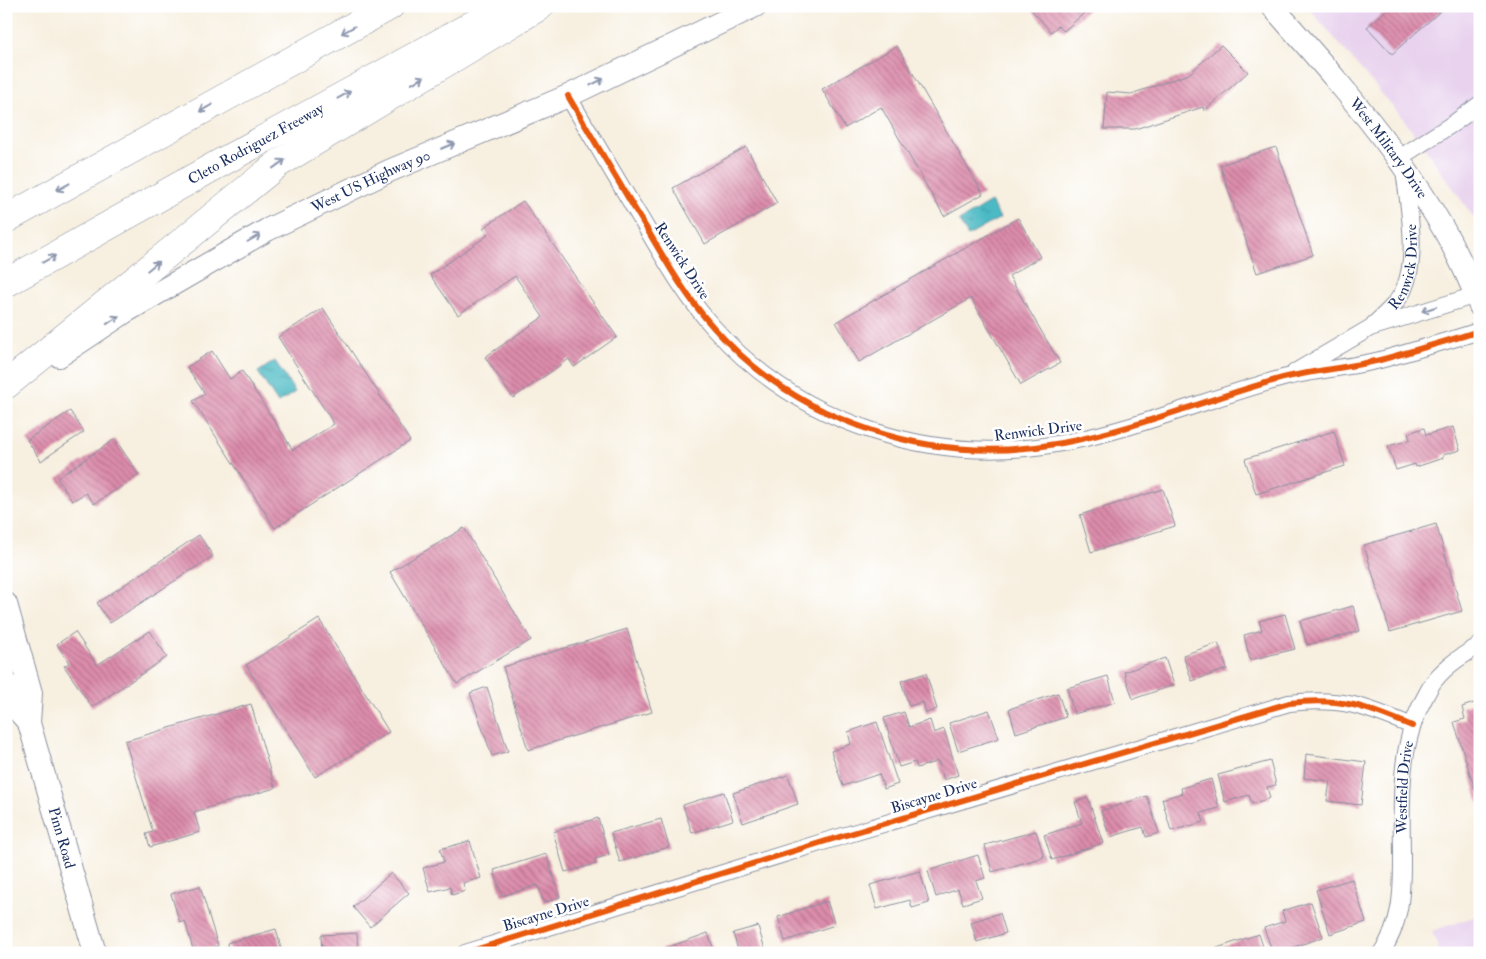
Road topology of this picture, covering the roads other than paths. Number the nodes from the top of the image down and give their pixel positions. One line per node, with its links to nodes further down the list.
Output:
1 (390, 6): 9 (highway, one-way to 9)
2 (507, 6): 10 (highway, Cleto Rodriguez Freeway, one-way to 2)
3 (540, 6): 15 (highway, one-way to 3)
4 (755, 6): 6 (main road, West US Highway 90, one-way to 4)
5 (1272, 6): 8 (main road, West Military Drive)
6 (568, 96): 14 (street, Renwick Drive); 16 (main road, West US Highway 90, one-way to 6)
7 (1480, 104): 8 (street)
8 (1401, 163): 11 (main road, West Military Drive); 12 (street, Renwick Drive)
9 (6, 219)
10 (6, 283)
11 (1478, 300): 12 (street, Renwick Drive, one-way to 12)
12 (1370, 328): 14 (street, Renwick Drive)
13 (1480, 331): 14 (street, Renwick Drive)
14 (1284, 378)
15 (6, 386)
16 (6, 392)
17 (6, 604): 20 (main road, Pinn Road)
18 (1480, 645): 21 (street, Westfield Drive)
19 (6, 684): 20 (main road, Pinn Road)
20 (28, 723): 22 (main road, Pinn Road)
21 (1412, 726): 23 (street, Biscayne Drive); 24 (street, Westfield Drive)
22 (95, 953)
23 (465, 953)
24 (1381, 953)

